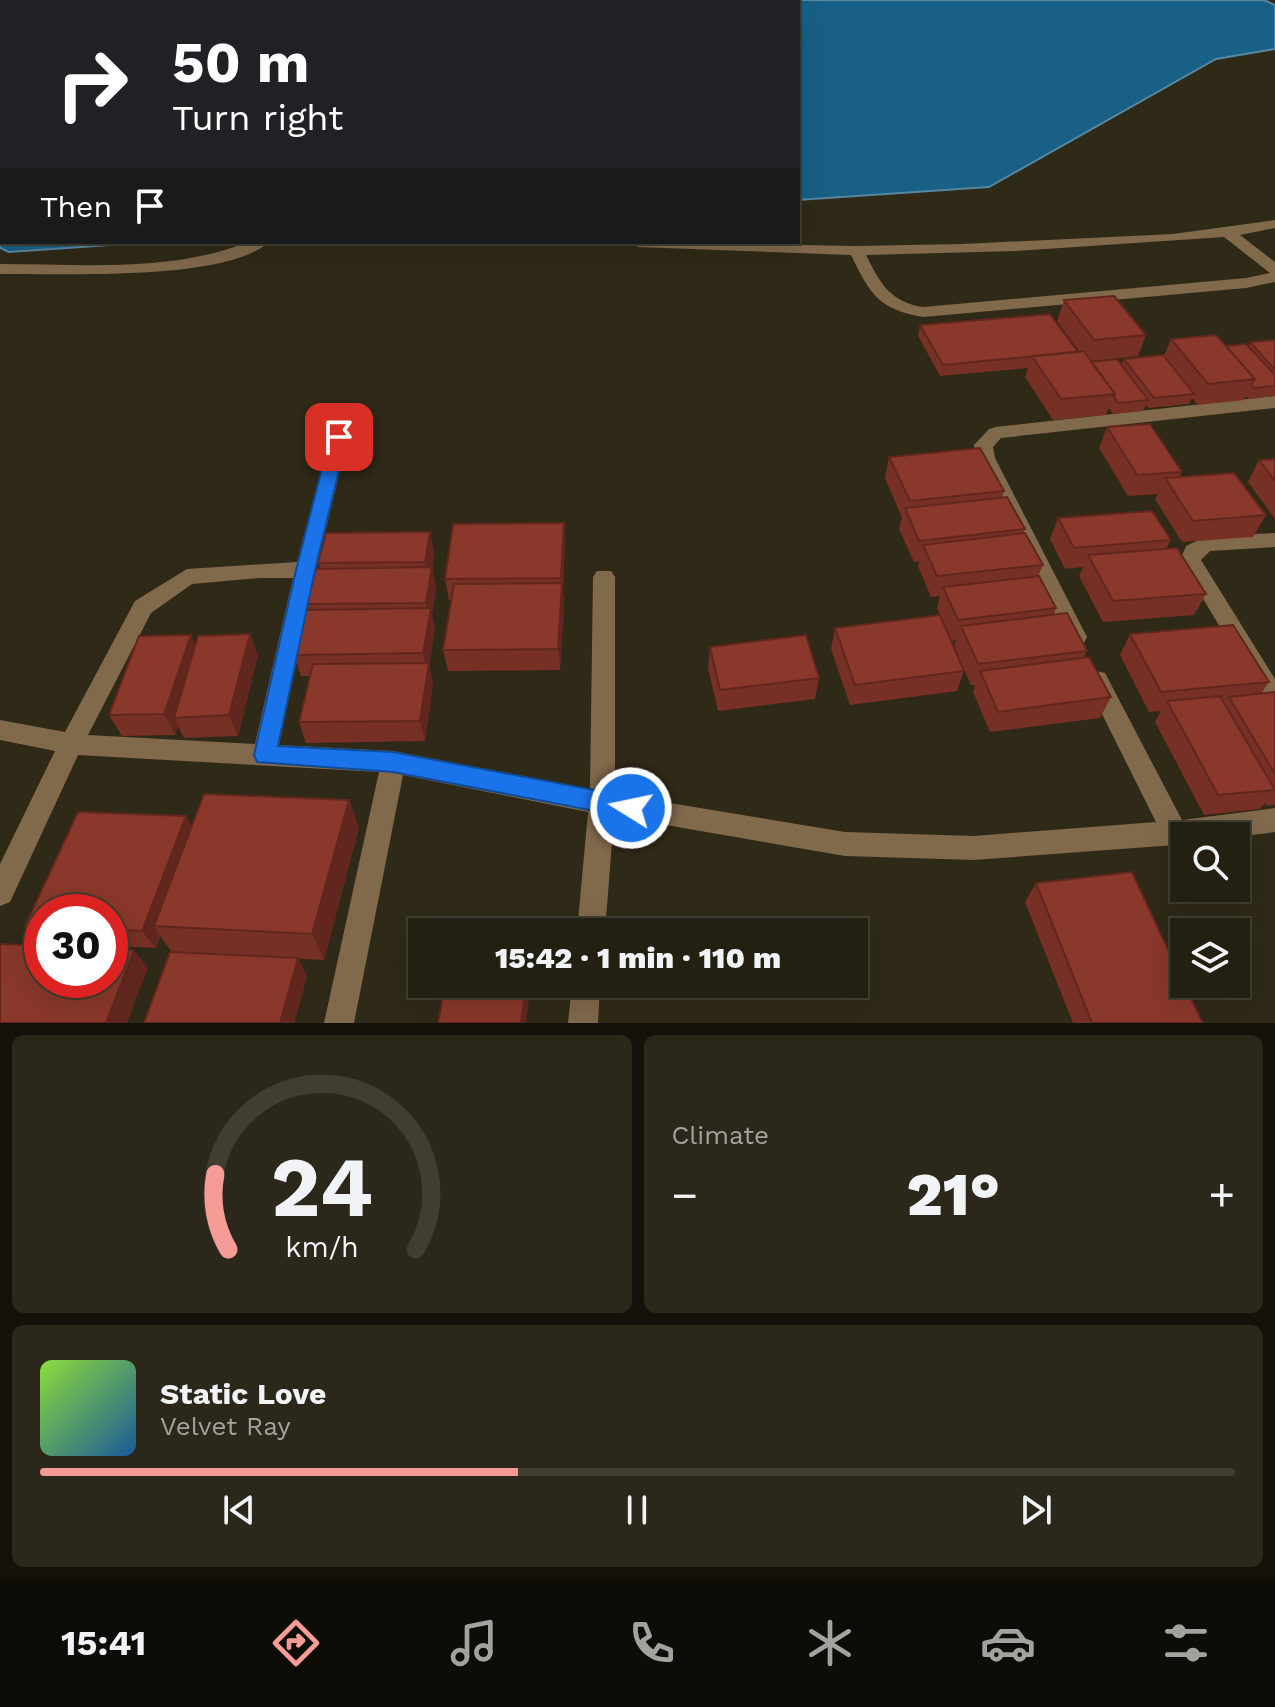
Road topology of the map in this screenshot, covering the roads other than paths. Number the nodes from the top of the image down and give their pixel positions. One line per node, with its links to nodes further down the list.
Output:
1 (1275, 224): 2 (street)
2 (1228, 233): 5 (street); 7 (street)
3 (257, 244): 6 (street)
4 (671, 244): 5 (street)
5 (856, 250): 8 (street)
6 (0, 269)
7 (1275, 270)
8 (1275, 277)
9 (1275, 402): 21 (street)
10 (339, 437): 12 (street)
11 (1275, 540): 14 (street)
12 (305, 570): 16 (street); 17 (street)
13 (604, 577): 19 (street)
14 (1275, 699)
15 (0, 730): 16 (street)
16 (71, 744): 17 (street); 24 (street)
17 (265, 755): 18 (street)
18 (393, 762): 19 (street); 27 (street)
19 (602, 803): 23 (street); 25 (street)
20 (1275, 820): 22 (street)
21 (1170, 823)
22 (1250, 823)
23 (1170, 833)
24 (0, 893)
25 (592, 918)
26 (585, 998): 28 (street)
27 (339, 1023)
28 (583, 1023)

